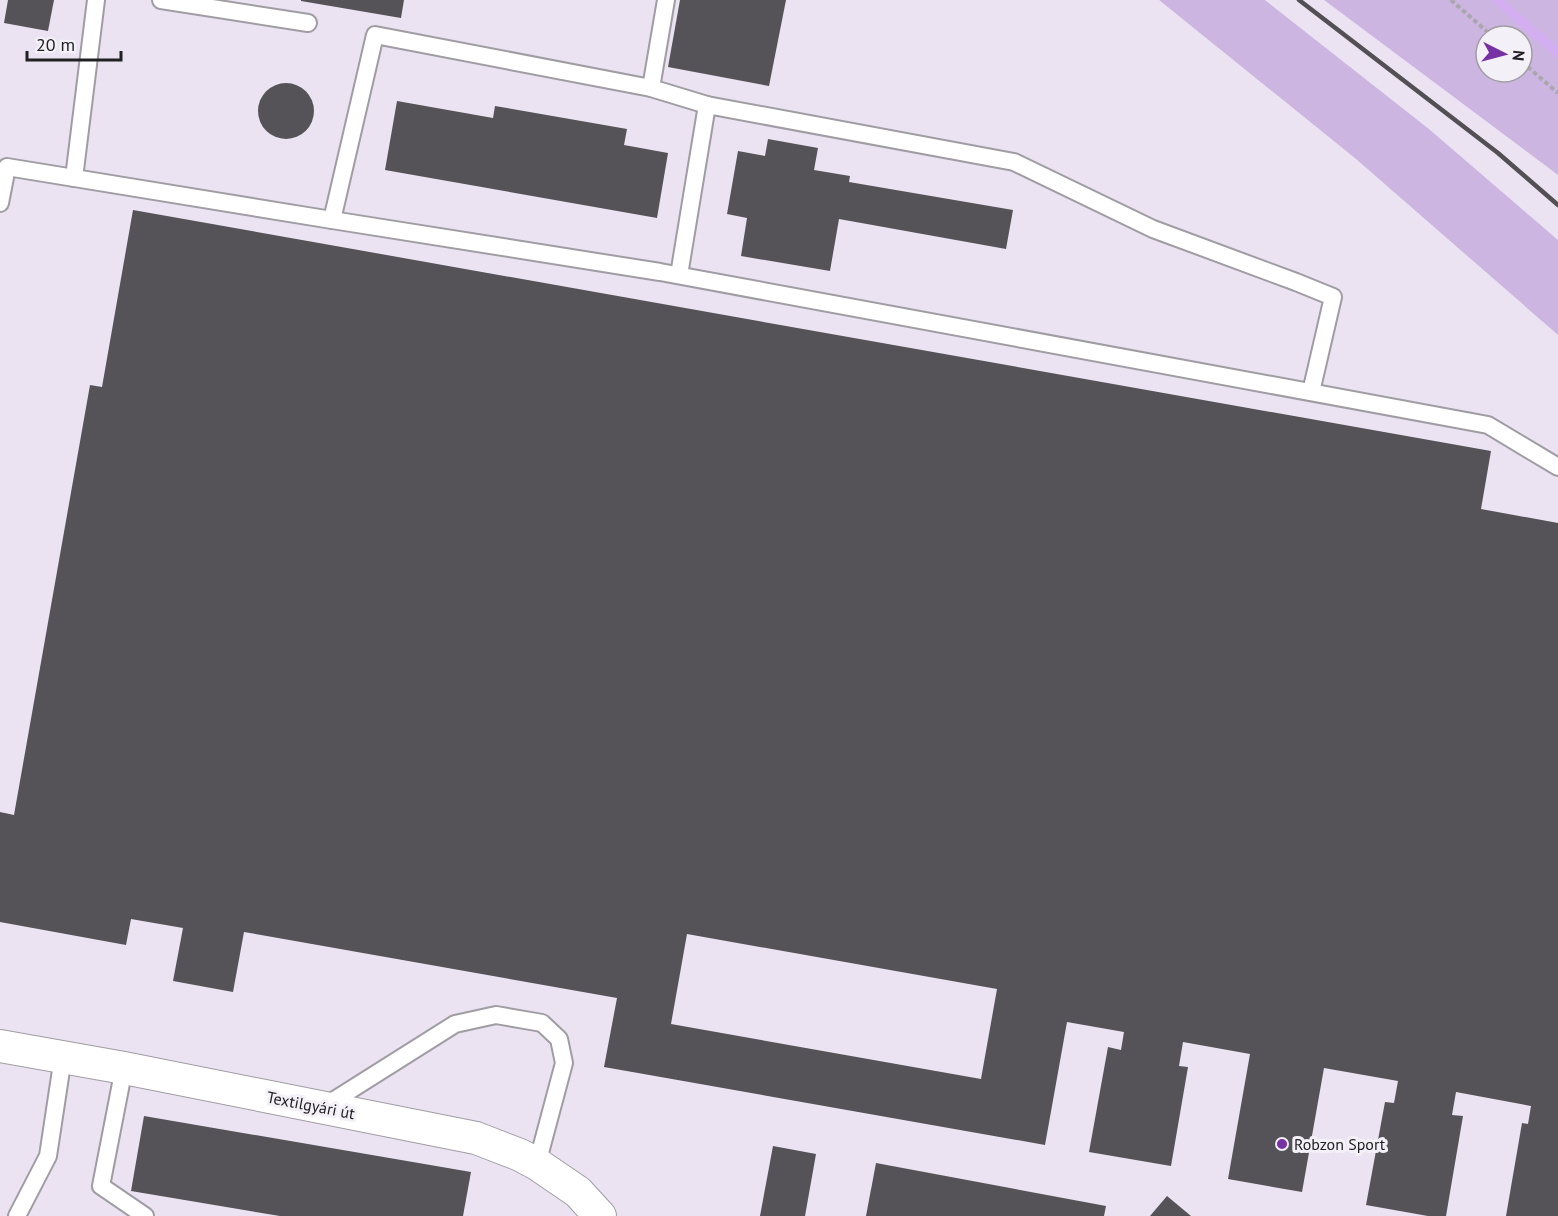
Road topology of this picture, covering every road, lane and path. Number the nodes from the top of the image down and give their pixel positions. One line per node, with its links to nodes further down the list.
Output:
1 (96, 0): 12 (lane)
2 (162, 0): 5 (lane)
3 (666, 0): 8 (lane)
4 (1451, 0): 6 (path)
5 (308, 23)
6 (1478, 24)
7 (1534, 72): 9 (path)
8 (651, 88): 10 (lane); 14 (lane)
9 (1558, 93)
10 (707, 105): 15 (lane); 16 (lane)
11 (3, 166): 12 (lane); 13 (lane)
12 (74, 178): 14 (lane)
13 (0, 203)
14 (332, 220): 15 (lane)
15 (679, 275): 16 (lane)
16 (1311, 392): 17 (lane)
17 (1558, 467)
18 (0, 1046): 19 (street, Textilgyári út)
19 (63, 1057): 20 (street, Textilgyári út); 23 (lane)
20 (124, 1068): 21 (street, Textilgyári út); 24 (lane)
21 (323, 1107): 22 (street, Textilgyári út); 22 (lane)
22 (537, 1164): 25 (street, Textilgyári út)
23 (17, 1216)
24 (146, 1216)
25 (600, 1216)

